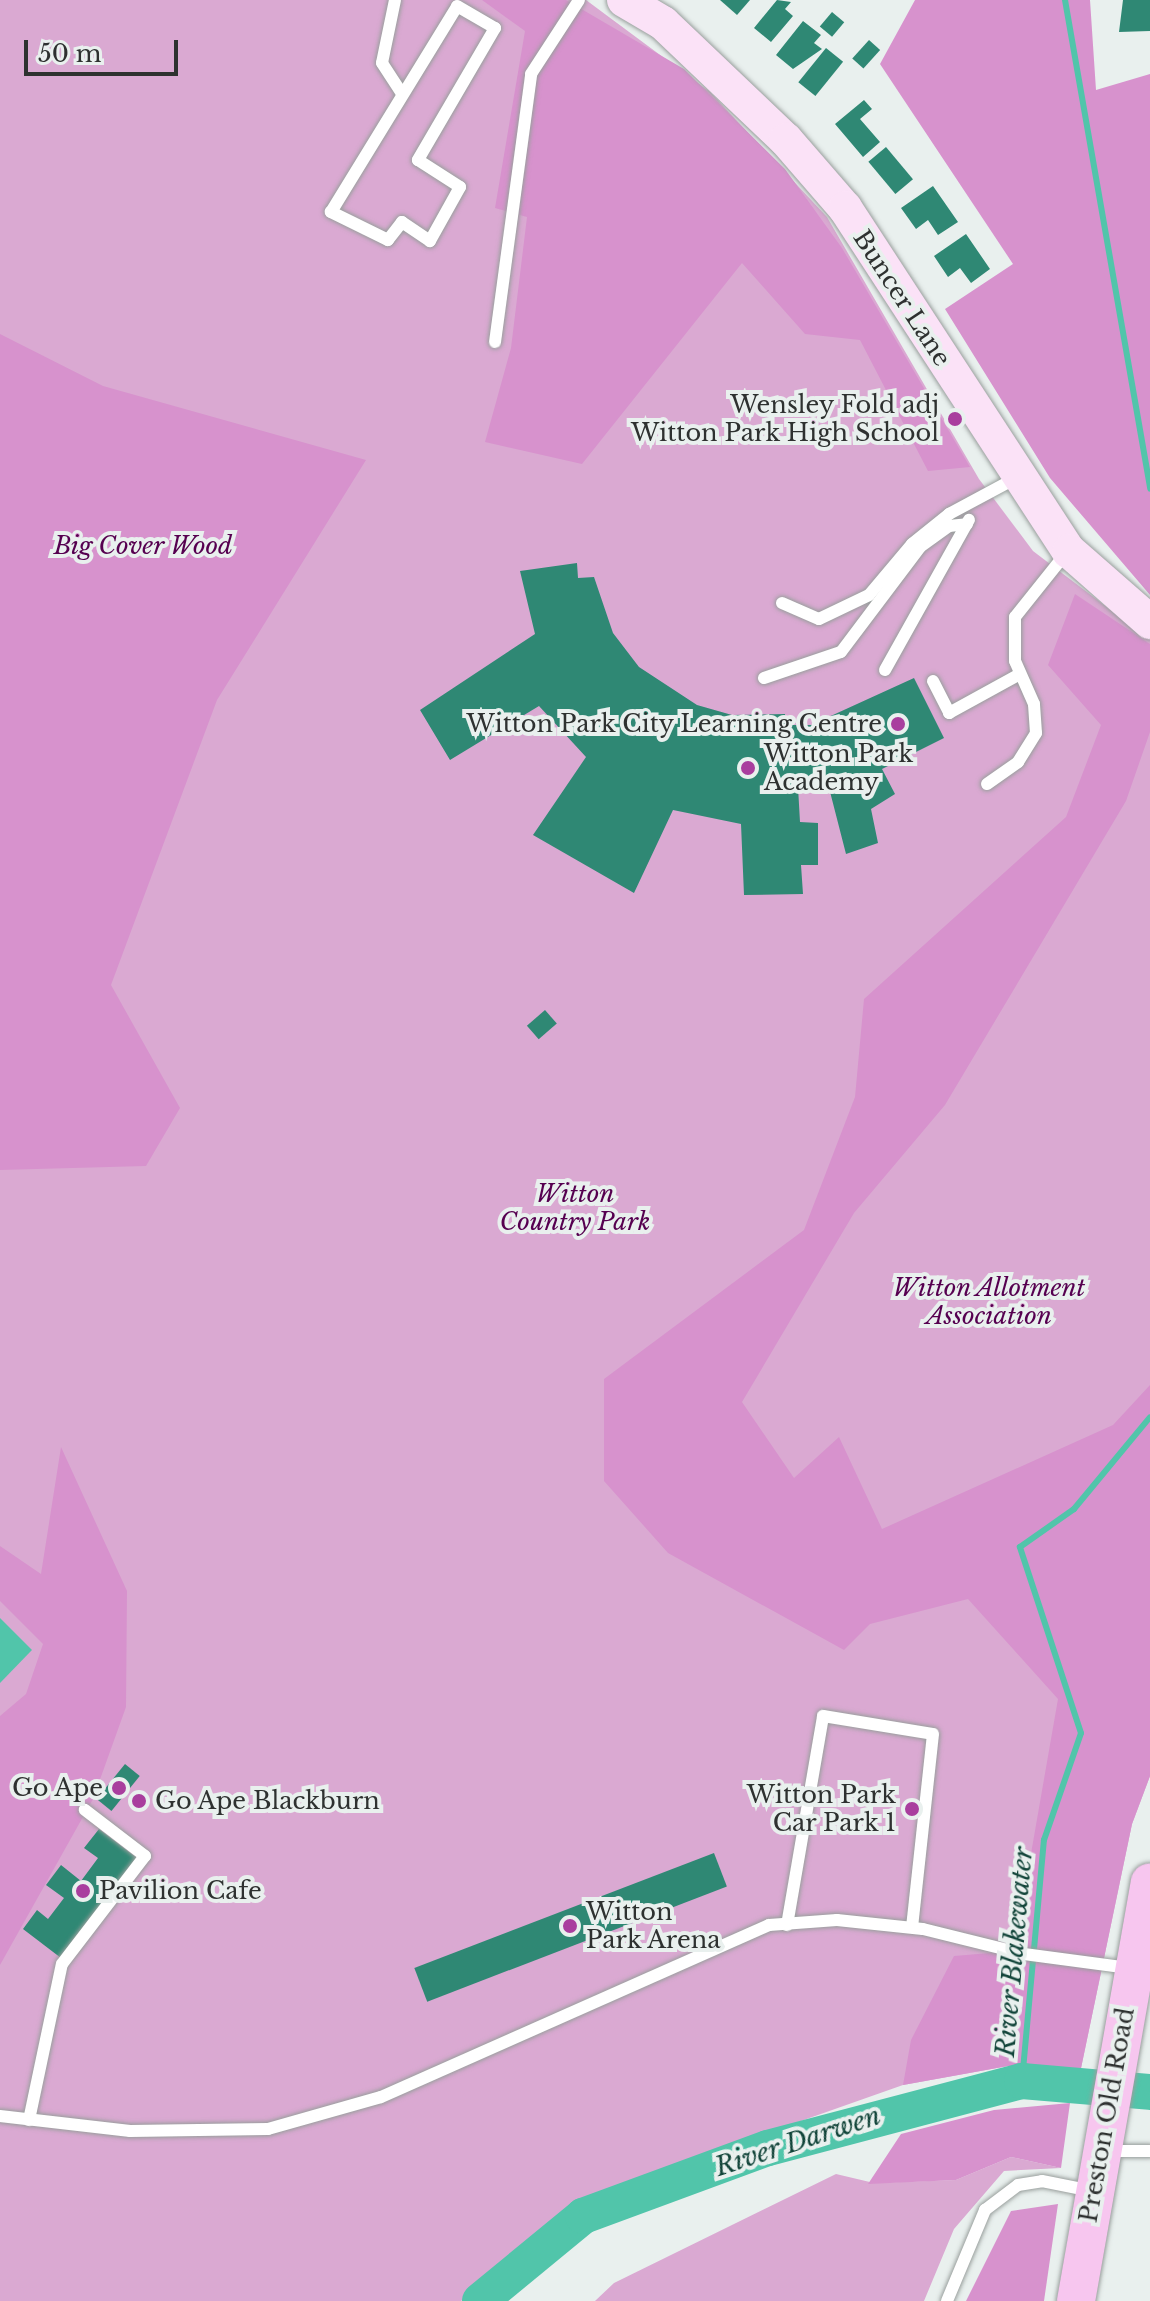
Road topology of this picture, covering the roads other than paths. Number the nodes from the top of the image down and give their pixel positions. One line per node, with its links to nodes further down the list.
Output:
1 (395, 0): 4 (lane)
2 (579, 0): 5 (lane)
3 (624, 0): 6 (main road, Buncer Lane)
4 (401, 92): 4 (lane)
5 (495, 342)
6 (1018, 477): 7 (lane); 9 (main road, Buncer Lane)
7 (979, 503): 8 (lane); 10 (lane)
8 (967, 524): 12 (lane); 14 (lane)
9 (1069, 551): 11 (main road, Buncer Lane); 13 (lane)
10 (782, 603)
11 (1150, 622)
12 (885, 670)
13 (1020, 674): 15 (lane); 16 (lane)
14 (764, 678)
15 (933, 681)
16 (987, 784)
17 (85, 1810): 23 (lane)
18 (1150, 1882): 21 (main road, Preston Old Road)
19 (787, 1925): 20 (lane); 20 (lane); 23 (lane)
20 (912, 1927): 21 (lane)
21 (1132, 1969): 24 (main road, Preston Old Road)
22 (0, 2116): 23 (lane)
23 (29, 2120)
24 (1102, 2144): 25 (lane); 26 (main road, Preston Old Road)
25 (1150, 2151)
26 (1092, 2191): 27 (lane); 28 (main road, Preston Old Road)
27 (947, 2301)
28 (1076, 2301)

